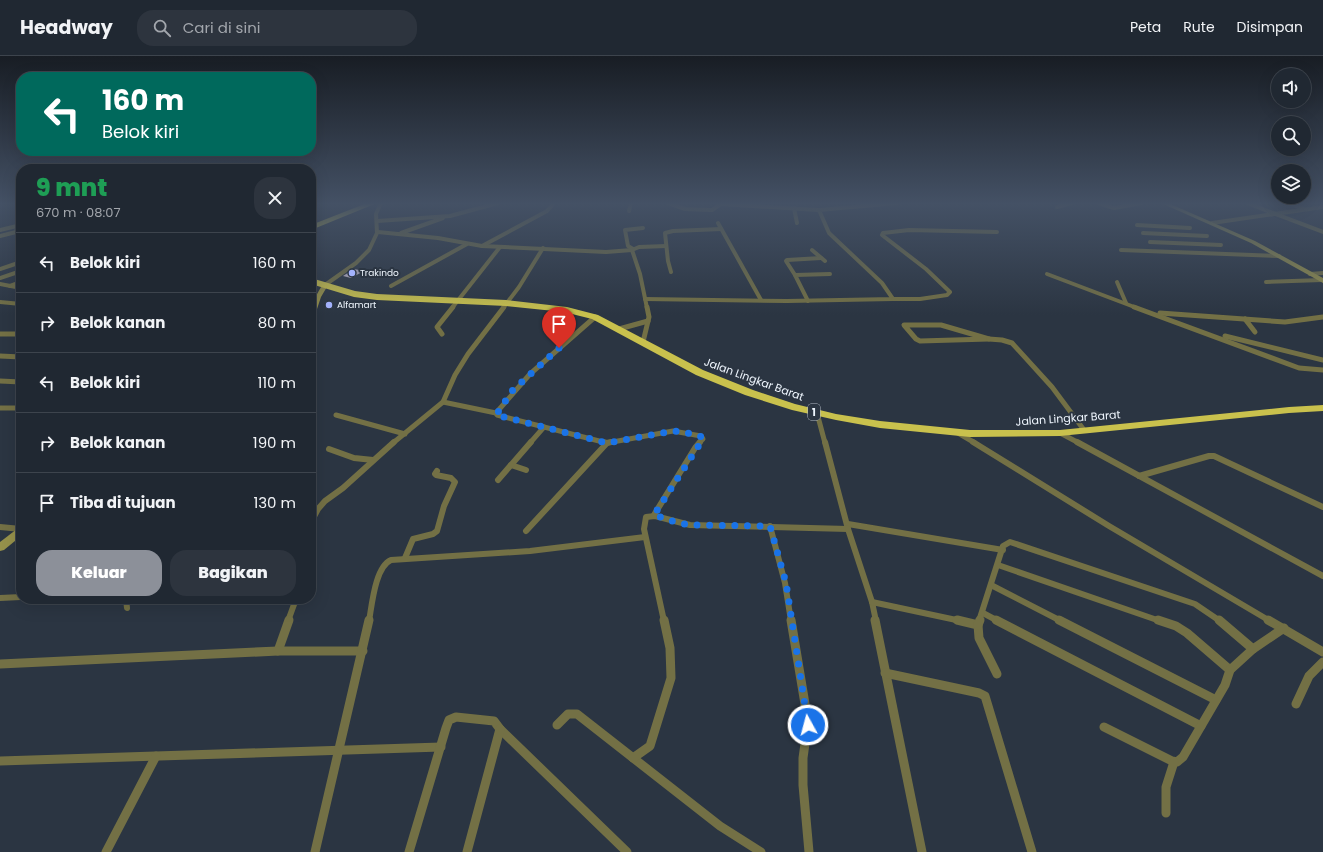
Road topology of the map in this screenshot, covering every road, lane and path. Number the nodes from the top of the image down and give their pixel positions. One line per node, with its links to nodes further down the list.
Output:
1 (374, 240): 42 (street)
2 (448, 240): 13 (street)
3 (493, 240): 15 (street)
4 (627, 240): 19 (street)
5 (666, 240): 16 (street)
6 (727, 240): 49 (street)
7 (837, 240): 47 (street)
8 (888, 240): 47 (street)
9 (1182, 240): 12 (street)
10 (1249, 240): 23 (street)
11 (1150, 242): 12 (street)
12 (1185, 243): 14 (street); 22 (street)
13 (467, 244): 15 (street); 44 (street)
14 (1221, 245)
15 (482, 246): 17 (street)
16 (666, 246): 19 (street); 28 (street)
17 (500, 247): 18 (street); 48 (street)
18 (544, 248): 19 (street); 53 (street)
19 (633, 250): 46 (street)
20 (812, 250): 24 (street)
21 (1121, 250): 22 (street)
22 (1194, 252): 23 (street)
23 (1279, 256): 33 (street)
24 (821, 258): 25 (street); 34 (street)
25 (825, 262)
26 (16, 264): 27 (street)
27 (0, 269)
28 (671, 272)
29 (16, 273): 35 (street)
30 (1323, 273): 33 (street)
31 (830, 274): 34 (street)
32 (1047, 274): 54 (street)
33 (1310, 274): 36 (street)
34 (795, 275): 50 (street)
35 (0, 278)
36 (1322, 281): 39 (street)
37 (316, 282): 42 (highway, Jalan Lingkar Barat / 1)
38 (1117, 282): 54 (street)
39 (1266, 282)
40 (0, 284): 43 (street)
41 (16, 284): 43 (street)
42 (325, 285): 48 (highway, Jalan Lingkar Barat / 1); 52 (street)
43 (10, 286): 45 (street)
44 (391, 286)
45 (16, 287)
46 (645, 299): 49 (street); 60 (street)
47 (893, 299): 50 (street)
48 (456, 300): 53 (highway, Jalan Lingkar Barat / 1); 66 (street)
49 (761, 300): 50 (street)
50 (808, 300)
51 (0, 302): 55 (street)
52 (316, 303)
53 (506, 303): 57 (highway, Jalan Lingkar Barat / 1); 77 (street)
54 (1126, 303): 56 (street)
55 (16, 304)
56 (1152, 312): 59 (street); 62 (street)
57 (595, 317): 61 (highway, Jalan Lingkar Barat / 1); 81 (street)
58 (1323, 317): 59 (street)
59 (1245, 319): 63 (street)
60 (648, 321): 61 (street); 69 (street)
61 (619, 329): 69 (highway, Jalan Lingkar Barat / 1)
62 (1204, 332): 73 (street); 74 (street)
63 (1255, 332)
64 (0, 334): 65 (street)
65 (16, 334)
66 (442, 334)
67 (989, 339): 68 (street); 68 (street); 85 (street)
68 (918, 341): 70 (street)
69 (643, 342): 82 (highway, Jalan Lingkar Barat / 1)
70 (921, 347)
71 (0, 356): 72 (street)
72 (16, 357)
73 (1323, 360)
74 (1323, 370)
75 (0, 381): 76 (street)
76 (16, 382)
77 (442, 402): 81 (street); 88 (street)
78 (0, 408): 79 (street)
79 (16, 408)
80 (1323, 408): 85 (highway, Jalan Lingkar Barat / 1)
81 (496, 413): 84 (street)
82 (817, 413): 86 (highway, Jalan Lingkar Barat / 1); 101 (street)
83 (336, 415): 88 (street)
84 (544, 427): 89 (street); 92 (street)
85 (1084, 430): 87 (highway, Jalan Lingkar Barat / 1)
86 (956, 432): 87 (highway, Jalan Lingkar Barat / 1); 121 (street)
87 (1060, 433): 95 (street)
88 (405, 434): 91 (street)
89 (607, 443): 99 (street); 104 (street)
90 (329, 450): 91 (street)
91 (373, 460): 98 (street)
92 (511, 465): 93 (street); 96 (street)
93 (526, 470)
94 (437, 471): 109 (street)
95 (1139, 476): 97 (street); 111 (street)
96 (498, 480)
97 (1323, 507)
98 (316, 513)
99 (654, 515): 100 (street); 106 (street)
100 (770, 526): 101 (street); 150 (street)
101 (848, 526): 108 (street); 115 (street)
102 (0, 527): 103 (street)
103 (16, 529)
104 (526, 531)
105 (16, 534): 107 (street)
106 (645, 537): 109 (street); 140 (street)
107 (0, 547)
108 (1003, 550): 110 (street); 122 (street)
109 (405, 558): 124 (street)
110 (998, 564): 112 (street); 128 (street)
111 (1323, 576)
112 (991, 585): 119 (street); 131 (street)
113 (16, 597): 114 (street)
114 (0, 598)
115 (872, 602): 120 (street); 129 (street)
116 (127, 604): 118 (street)
117 (294, 604): 123 (street)
118 (127, 608)
119 (983, 613): 120 (street); 134 (street)
120 (978, 625): 130 (street)
121 (1284, 628): 122 (street); 125 (street)
122 (1253, 650): 128 (street)
123 (278, 651): 124 (street); 127 (street)
124 (363, 651): 138 (street)
125 (1323, 652)
126 (1323, 662): 132 (street)
127 (0, 664)
128 (1230, 670): 131 (street)
129 (885, 673): 151 (street); 152 (street)
130 (997, 674)
131 (1216, 700): 134 (street)
132 (1296, 704)
133 (557, 724): 140 (street)
134 (1201, 726): 142 (street)
135 (1104, 727): 142 (street)
136 (500, 729): 137 (street); 147 (street); 148 (street)
137 (440, 747): 138 (street); 146 (street)
138 (337, 750): 139 (street); 145 (street)
139 (156, 756): 141 (street); 144 (street)
140 (632, 758): 149 (street)
141 (0, 761)
142 (1174, 762): 143 (street)
143 (1166, 812)
144 (106, 852)
145 (315, 852)
146 (409, 852)
147 (468, 852)
148 (626, 852)
149 (761, 852)
150 (809, 852)
151 (922, 852)
152 (1032, 852)

